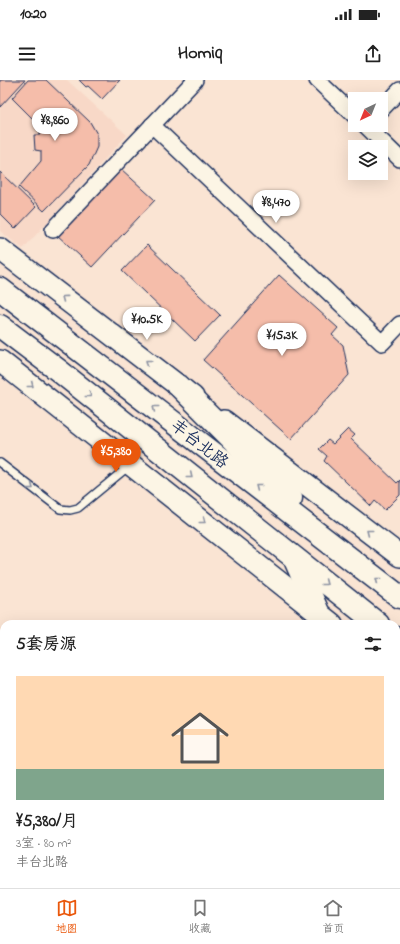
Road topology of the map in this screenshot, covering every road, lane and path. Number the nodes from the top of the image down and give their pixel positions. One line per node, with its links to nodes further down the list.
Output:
1 (195, 80): 6 (street)
2 (317, 80): 5 (street)
3 (400, 90): 4 (street)
4 (388, 103)
5 (348, 109)
6 (152, 125): 9 (street); 12 (street)
7 (373, 132): 8 (street)
8 (400, 159)
9 (53, 230)
10 (0, 249): 15 (street, 丰台北路, one-way to 10)
11 (0, 289): 20 (highway, 丰台北路, one-way to 11)
12 (400, 324)
13 (0, 326): 19 (highway, 丰台北路, one-way to 19)
14 (0, 361): 17 (street, one-way to 17)
15 (179, 386): 18 (street, 丰台北路, one-way to 15); 20 (highway)
16 (0, 463): 17 (lane, one-way to 17)
17 (131, 464): 22 (street, one-way to 22)
18 (400, 556)
19 (294, 559): 22 (highway); 23 (highway, 丰台北路, one-way to 23)
20 (355, 562): 21 (highway, 丰台北路, one-way to 20)
21 (400, 597)
22 (325, 618)
23 (373, 620)

